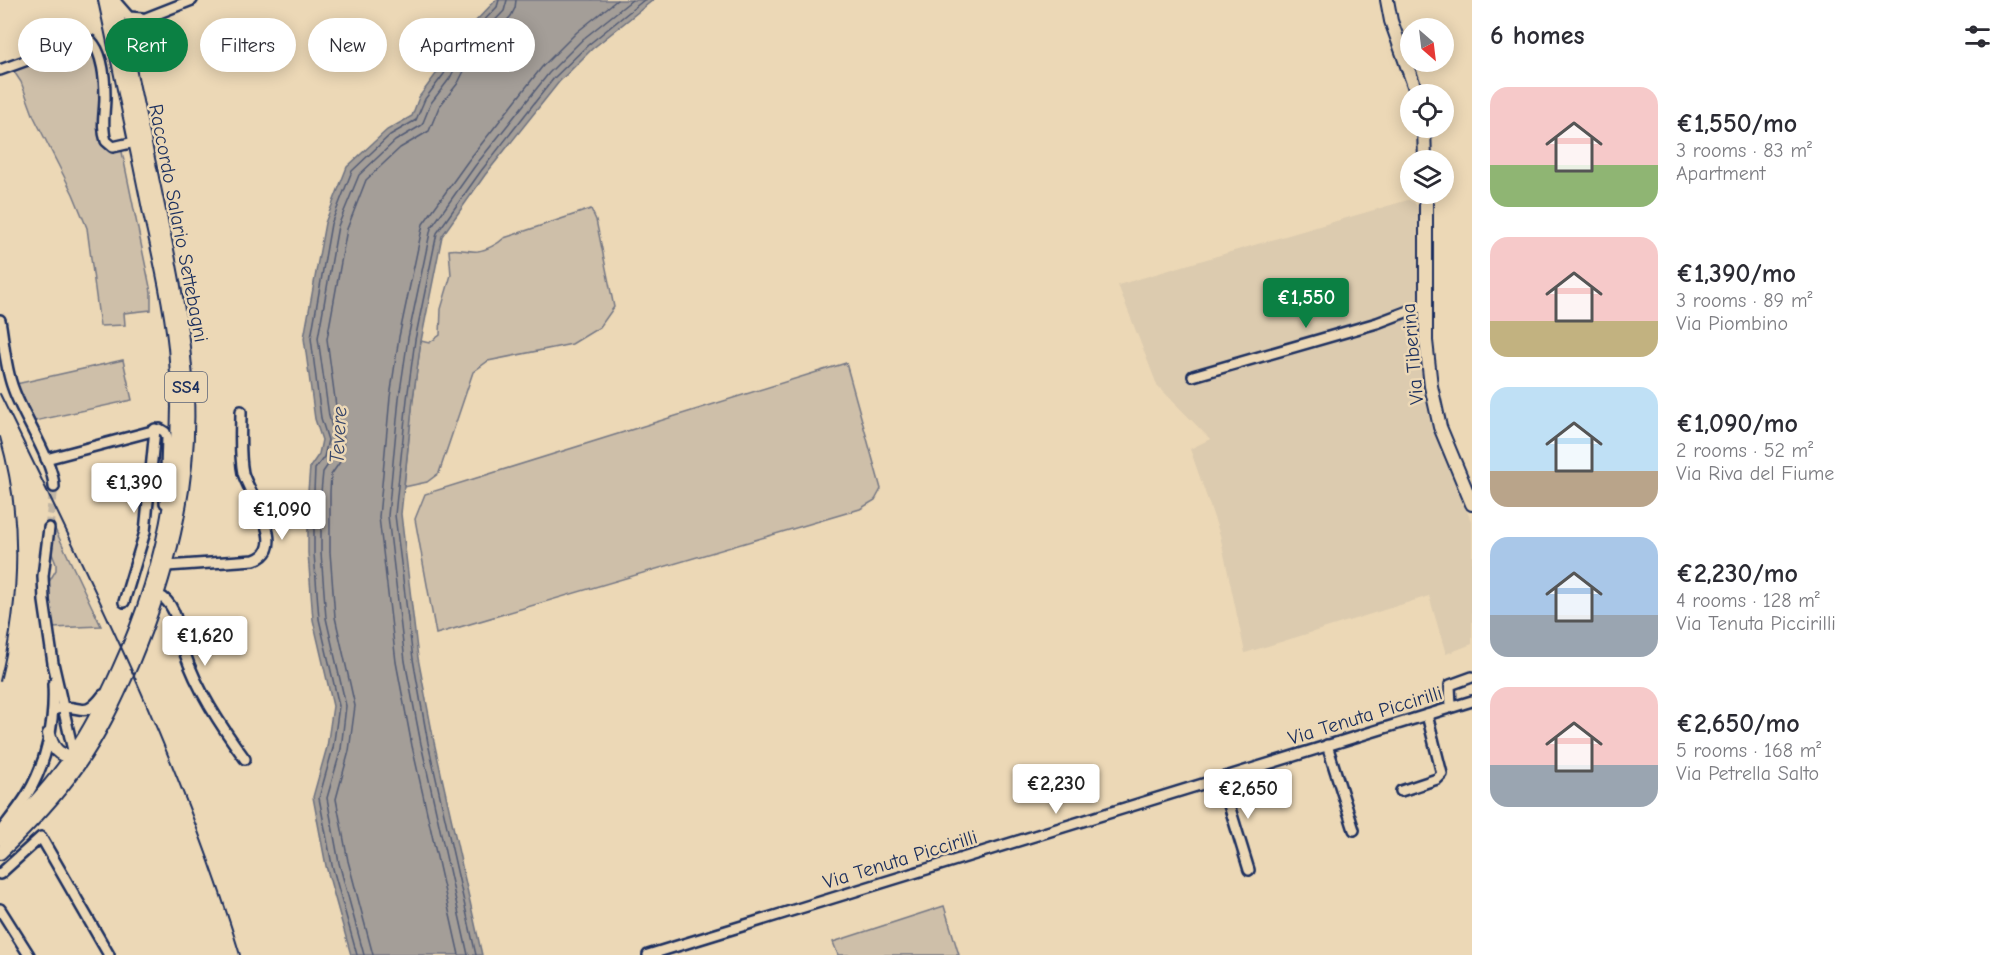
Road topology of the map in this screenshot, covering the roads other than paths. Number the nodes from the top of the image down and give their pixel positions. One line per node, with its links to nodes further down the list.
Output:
1 (105, 0): 10 (main road, Raccordo Salario Settebagni / SS4)
2 (114, 0): 5 (main road, Raccordo Salario Settebagni / SS4); 6 (street)
3 (192, 0): 6 (street)
4 (1387, 0): 9 (main road)
5 (118, 18)
6 (144, 18)
7 (0, 70): 10 (street)
8 (130, 72): 22 (main road, Raccordo Salario Settebagni / SS4)
9 (1413, 84)
10 (135, 142): 20 (main road, Raccordo Salario Settebagni / SS4)
11 (1425, 204): 12 (main road, Via Tiberina)
12 (1427, 304): 14 (street); 19 (main road, Via Tiberina)
13 (0, 320): 17 (street)
14 (1193, 376)
15 (241, 411): 22 (street)
16 (155, 429): 17 (street); 20 (street); 24 (street)
17 (46, 459): 18 (street)
18 (54, 487)
19 (1472, 504)
20 (167, 524): 27 (main road, Raccordo Salario Settebagni / SS4)
21 (49, 528): 25 (street)
22 (167, 566): 23 (main road, Raccordo Salario Settebagni / SS4)
23 (158, 595): 35 (main road, Raccordo Salario Settebagni / SS4); 36 (street)
24 (124, 602)
25 (53, 663): 30 (street); 31 (street)
26 (1472, 677): 29 (street)
27 (114, 679): 30 (street); 35 (main road, Raccordo Salario Settebagni / SS4)
28 (1472, 701): 29 (street, Via Tenuta Piccirilli)
29 (1451, 707): 32 (street, Via Tenuta Piccirilli)
30 (63, 708): 31 (street); 35 (street)
31 (53, 712): 33 (street)
32 (1427, 715): 34 (street, Via Tenuta Piccirilli); 38 (street)
33 (49, 734): 35 (main road); 40 (street)
34 (1328, 745): 37 (street, Via Tenuta Piccirilli); 39 (street)
35 (77, 757): 41 (main road, SS4); 42 (main road, SS4)
36 (245, 759)
37 (1221, 779): 44 (street); 49 (street, Via Tenuta Piccirilli)
38 (1401, 791)
39 (1354, 830)
40 (0, 832)
41 (0, 839)
42 (0, 855): 43 (street)
43 (9, 866): 45 (street); 48 (street)
44 (1249, 870)
45 (0, 874)
46 (0, 909): 47 (street)
47 (29, 955)
48 (109, 955)
49 (648, 955)

